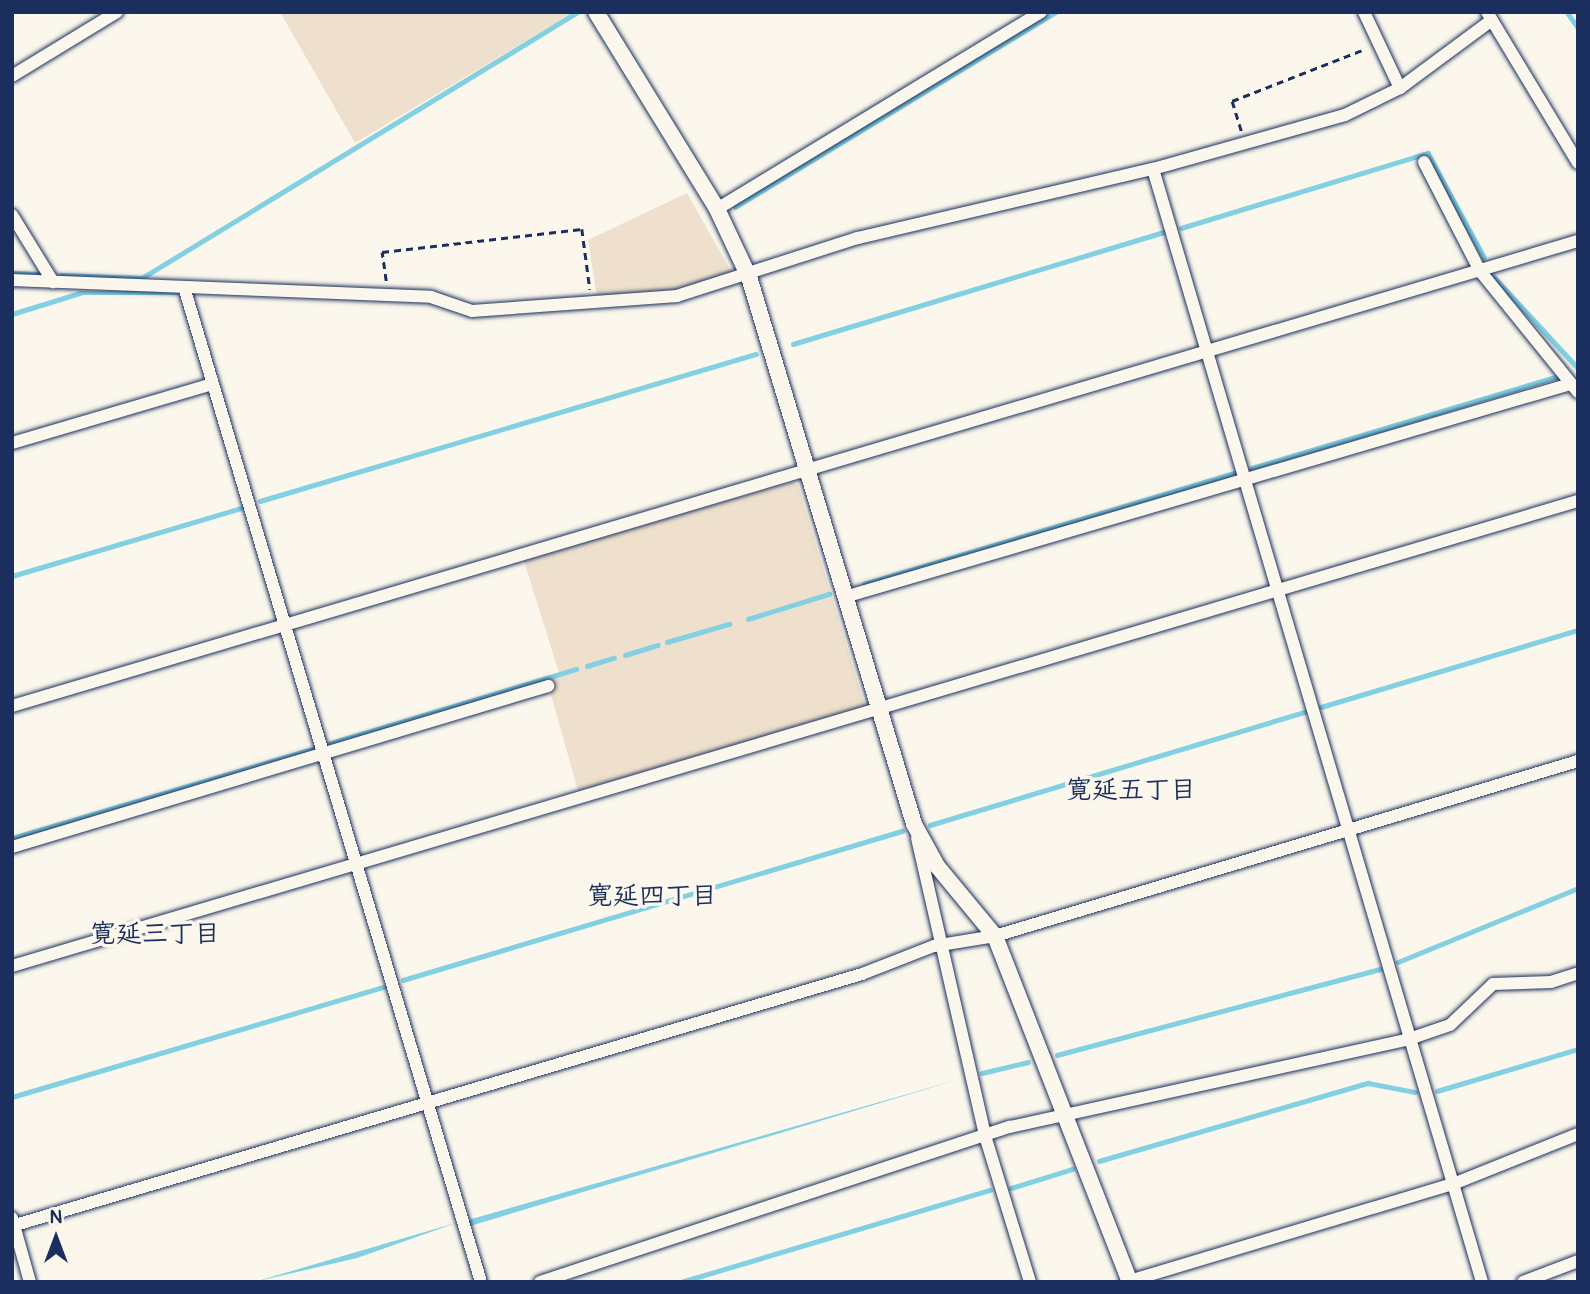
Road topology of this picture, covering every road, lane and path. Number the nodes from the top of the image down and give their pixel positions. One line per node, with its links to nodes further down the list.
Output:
1 (117, 12): 7 (street)
2 (596, 12): 13 (street)
3 (1041, 12): 13 (street)
4 (1364, 12): 6 (street)
5 (1490, 16): 8 (street); 11 (street)
6 (1377, 44): 8 (street); 9 (path)
7 (12, 76)
8 (1400, 88): 9 (street)
9 (1247, 144): 12 (street)
10 (1423, 163): 16 (street)
11 (1578, 163)
12 (1153, 169): 17 (street); 23 (street)
13 (717, 209): 17 (street)
14 (12, 215): 19 (street)
15 (1578, 240): 16 (street)
16 (1480, 271): 23 (street); 25 (street)
17 (749, 277): 22 (street); 27 (street)
18 (12, 280): 19 (street)
19 (53, 282): 20 (street)
20 (184, 287): 21 (street); 24 (street)
21 (387, 295): 22 (street); 22 (path)
22 (592, 303)
23 (1206, 351): 27 (street); 28 (street)
24 (213, 384): 26 (street); 32 (street)
25 (1574, 388): 28 (street)
26 (12, 443)
27 (809, 469): 31 (street); 32 (street)
28 (1245, 479): 30 (street); 31 (street)
29 (1578, 501): 30 (street)
30 (1278, 591): 35 (street); 39 (street)
31 (848, 596): 35 (street)
32 (286, 625): 34 (street); 36 (street)
33 (548, 686): 36 (street)
34 (12, 706)
35 (881, 709): 38 (street); 41 (street)
36 (324, 753): 40 (street); 41 (street)
37 (1578, 761): 39 (street)
38 (914, 824): 42 (street); 43 (street)
39 (1347, 829): 42 (street); 46 (street)
40 (12, 846)
41 (356, 863): 44 (street); 47 (street)
42 (995, 936): 43 (street); 48 (street)
43 (947, 946): 47 (street); 50 (street)
44 (12, 966)
45 (1578, 972): 46 (street)
46 (1409, 1039): 48 (street); 51 (street)
47 (429, 1103): 52 (street); 56 (street)
48 (1066, 1114): 50 (street); 54 (street)
49 (1578, 1134): 51 (street)
50 (986, 1139): 57 (street); 58 (street)
51 (1453, 1184): 54 (street); 59 (street)
52 (13, 1223): 55 (street)
53 (1578, 1261): 60 (street)
54 (1129, 1281)
55 (30, 1282)
56 (481, 1282)
57 (540, 1282)
58 (1030, 1282)
59 (1482, 1282)
60 (1523, 1282)

